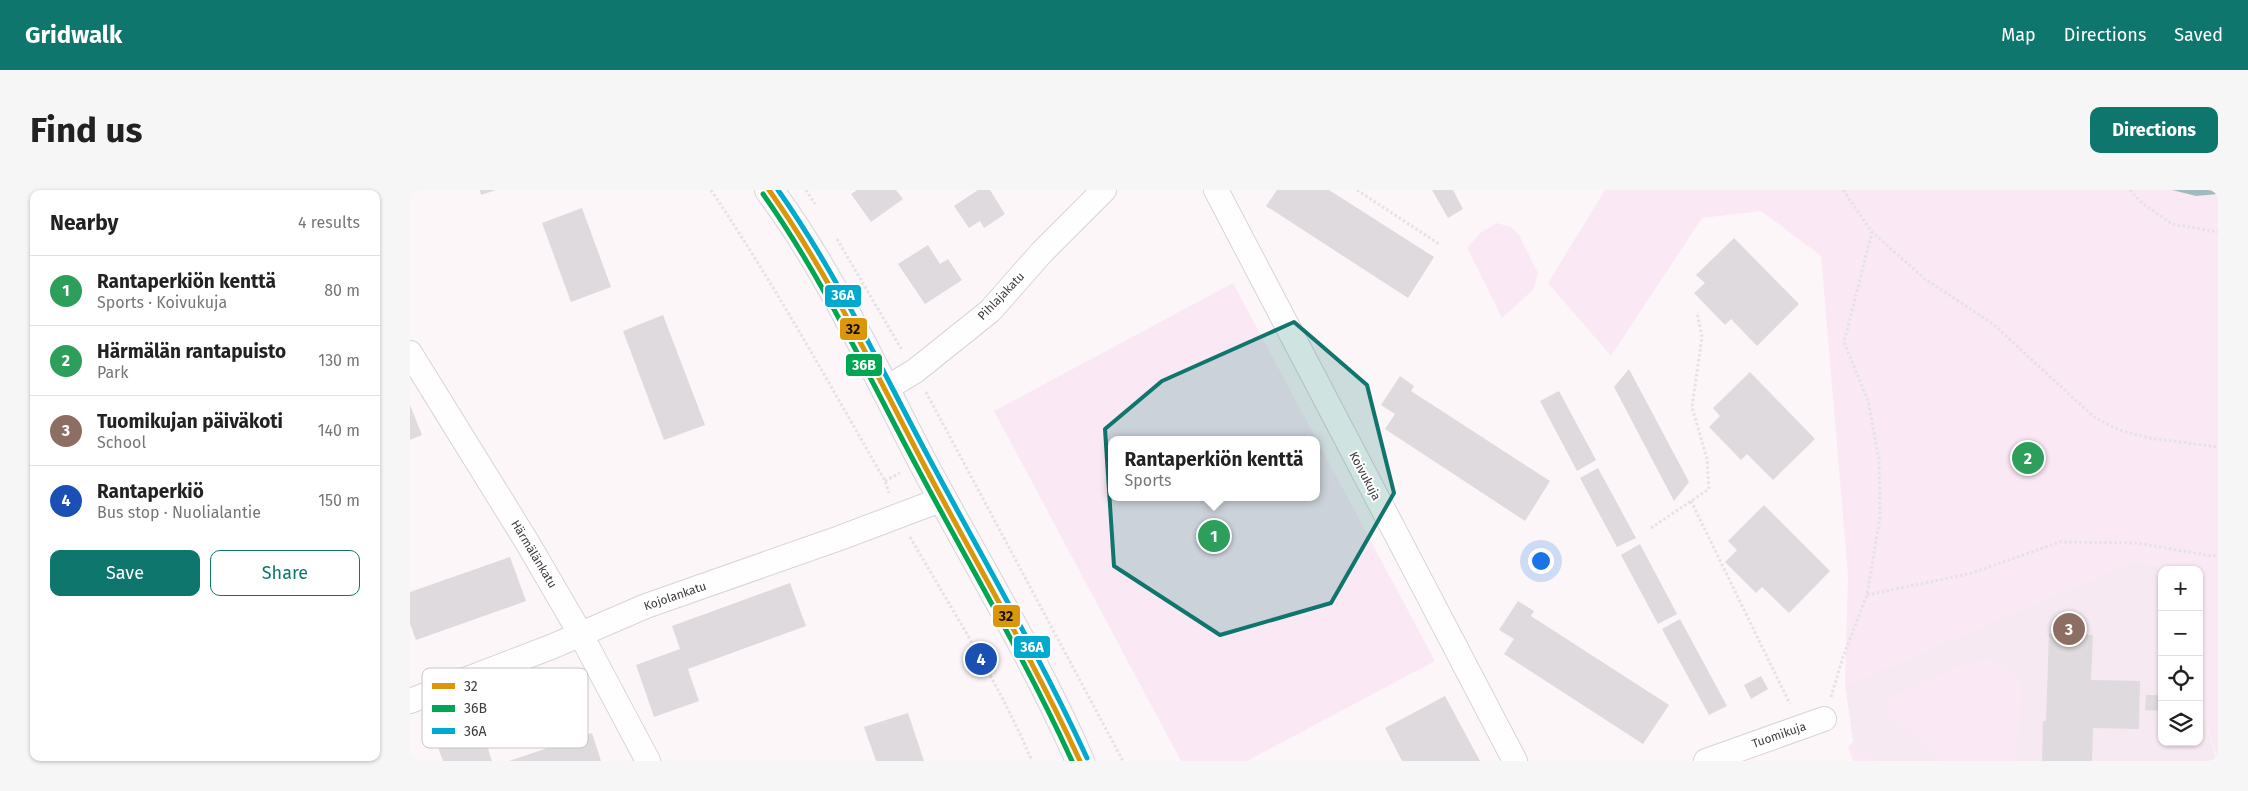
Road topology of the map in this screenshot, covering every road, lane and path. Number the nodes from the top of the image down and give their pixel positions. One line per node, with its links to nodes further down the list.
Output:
1 (711, 190): 21 (path)
2 (769, 190): 17 (street)
3 (806, 190): 9 (path)
4 (1104, 190): 16 (street, Pihlajakatu)
5 (1216, 190): 35 (street, Koivukuja)
6 (1357, 190): 13 (path)
7 (1843, 190): 11 (path)
8 (2130, 190): 12 (path)
9 (816, 207)
10 (832, 232): 16 (path)
11 (1872, 232): 18 (path); 24 (path)
12 (2218, 232)
13 (1439, 244)
14 (1697, 312): 20 (path)
15 (410, 353): 25 (street, Härmälänkatu)
16 (915, 371): 17 (street, Pihlajakatu); 34 (path)
17 (885, 388): 19 (street)
18 (2218, 447)
19 (943, 499): 21 (street, Kojolankatu); 33 (street)
20 (1691, 501): 22 (path); 30 (path)
21 (898, 516): 25 (street, Kojolankatu); 32 (path)
22 (1651, 528)
23 (2218, 555): 24 (path)
24 (1867, 595): 29 (path)
25 (580, 633): 26 (street, Kojolankatu); 31 (street, Härmälänkatu)
26 (496, 668)
27 (422, 696): 28 (street, Kojolankatu)
28 (410, 701)
29 (1824, 719): 30 (street, Tuomikuja)
30 (1801, 727): 36 (street, Tuomikuja)
31 (648, 761)
32 (1032, 761)
33 (1080, 761)
34 (1123, 761)
35 (1515, 761)
36 (1706, 761)

